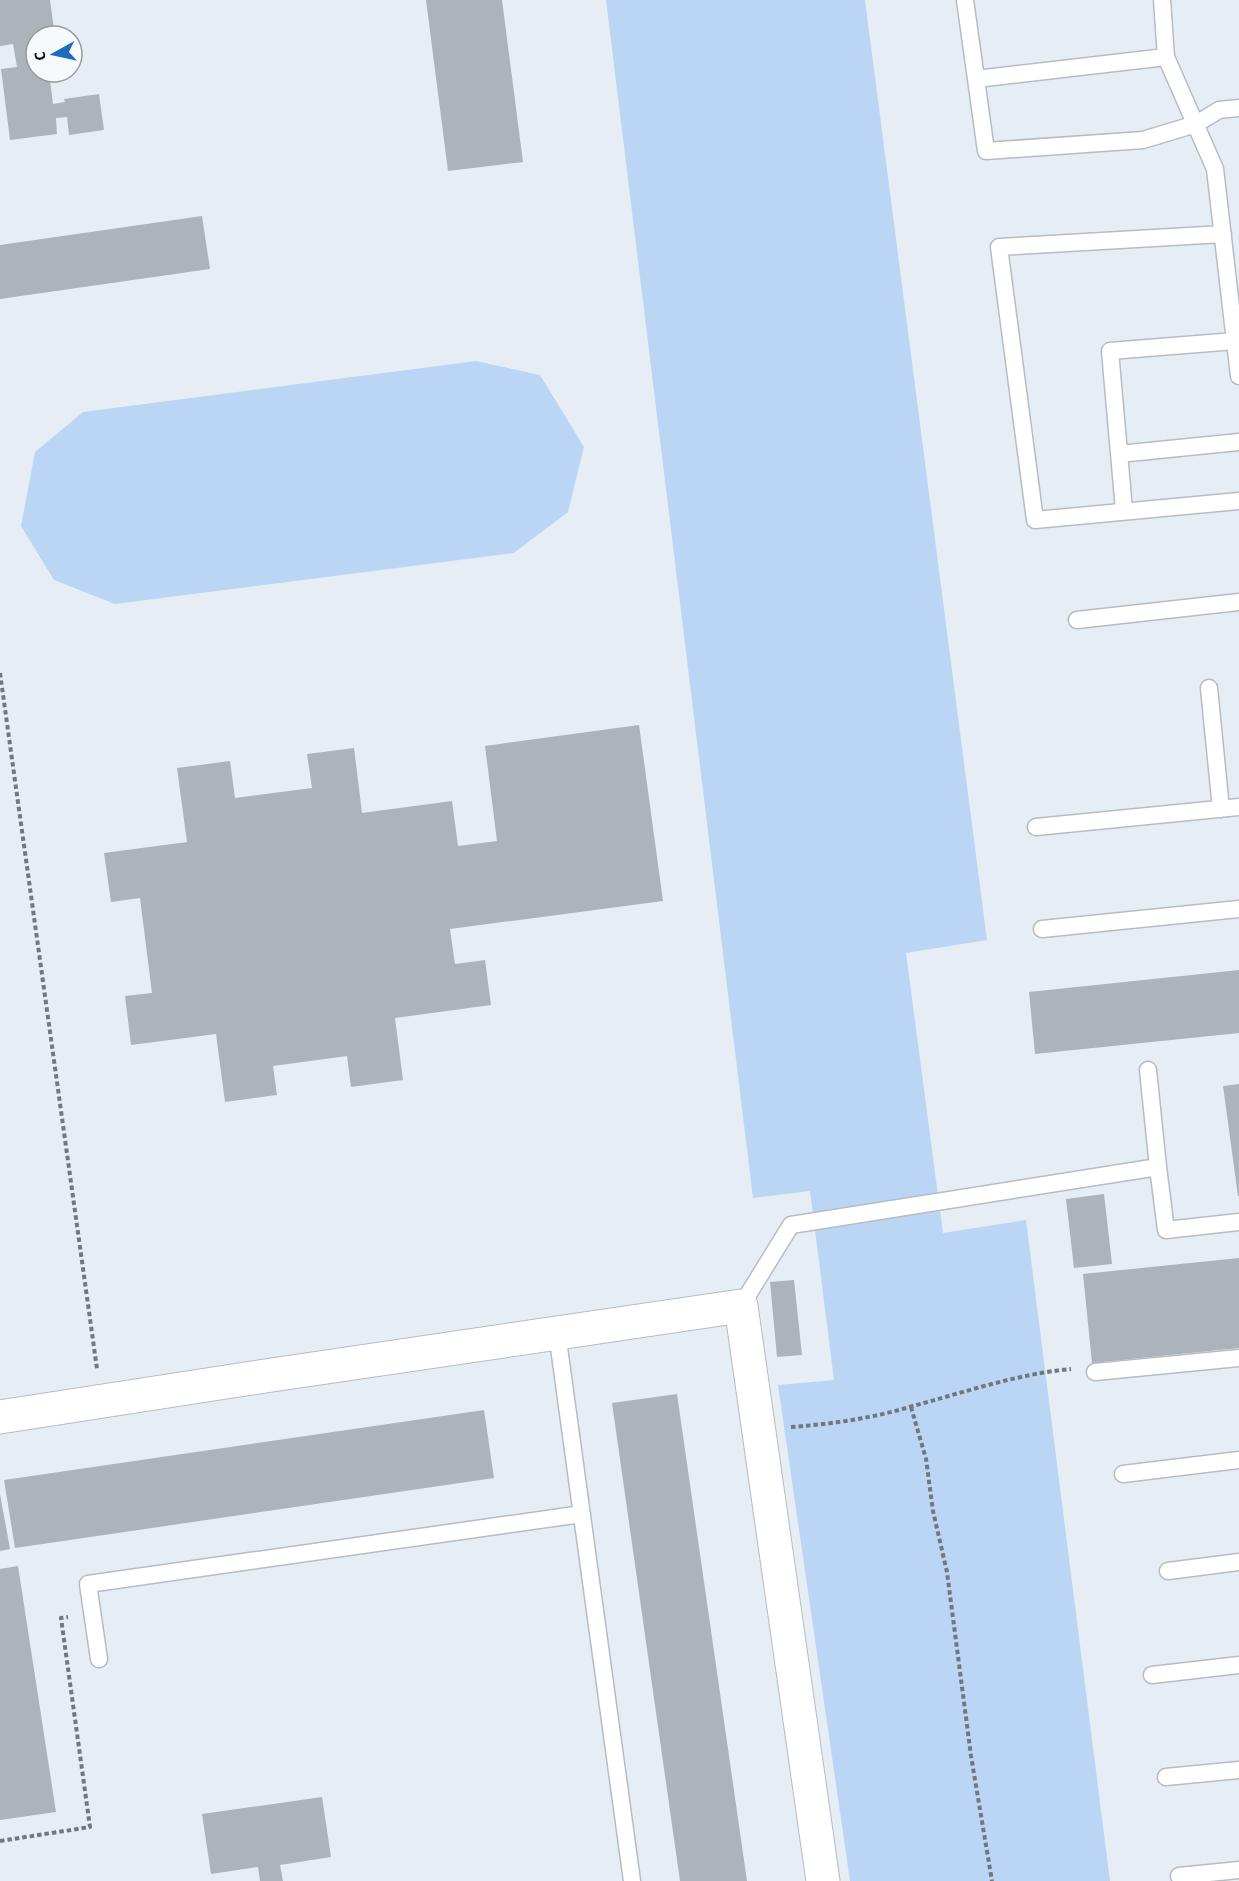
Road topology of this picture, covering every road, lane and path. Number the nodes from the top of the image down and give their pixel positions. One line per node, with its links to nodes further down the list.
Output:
1 (965, 0): 4 (lane)
2 (1162, 0): 3 (lane)
3 (1166, 57): 4 (lane); 6 (lane)
4 (976, 79): 6 (lane)
5 (1239, 108): 6 (lane)
6 (1196, 124): 7 (lane)
7 (1223, 234): 8 (lane); 13 (lane)
8 (1235, 341): 9 (lane); 11 (lane)
9 (1239, 376)
10 (1239, 442): 11 (lane)
11 (1119, 454): 13 (lane)
12 (1239, 501): 13 (lane)
13 (1124, 510)
14 (1239, 602): 15 (lane)
15 (1077, 620)
16 (0, 673): 31 (path)
17 (1209, 688): 19 (lane)
18 (1239, 807): 19 (lane)
19 (1221, 809): 20 (lane)
20 (1036, 827)
21 (1239, 909): 22 (lane)
22 (1042, 929)
23 (1148, 1070): 24 (lane)
24 (1158, 1167): 25 (lane); 26 (lane)
25 (1239, 1222)
26 (741, 1306): 27 (street); 34 (street)
27 (557, 1333): 31 (street); 37 (lane)
28 (1239, 1358): 30 (lane)
29 (1069, 1369): 32 (path)
30 (1095, 1372)
31 (102, 1402): 33 (street)
32 (911, 1407): 34 (path); 51 (path)
33 (0, 1417)
34 (760, 1430): 50 (street)
35 (1239, 1460): 36 (lane)
36 (1123, 1474)
37 (582, 1514): 40 (lane); 49 (lane)
38 (1239, 1562): 39 (lane)
39 (1168, 1571)
40 (92, 1613): 41 (lane); 46 (path)
41 (99, 1659)
42 (1239, 1665): 43 (lane)
43 (1152, 1675)
44 (1239, 1770): 45 (lane)
45 (1166, 1777)
46 (0, 1841)
47 (1239, 1870): 48 (lane)
48 (1179, 1876)
49 (632, 1881)
50 (823, 1881)
51 (992, 1881)

